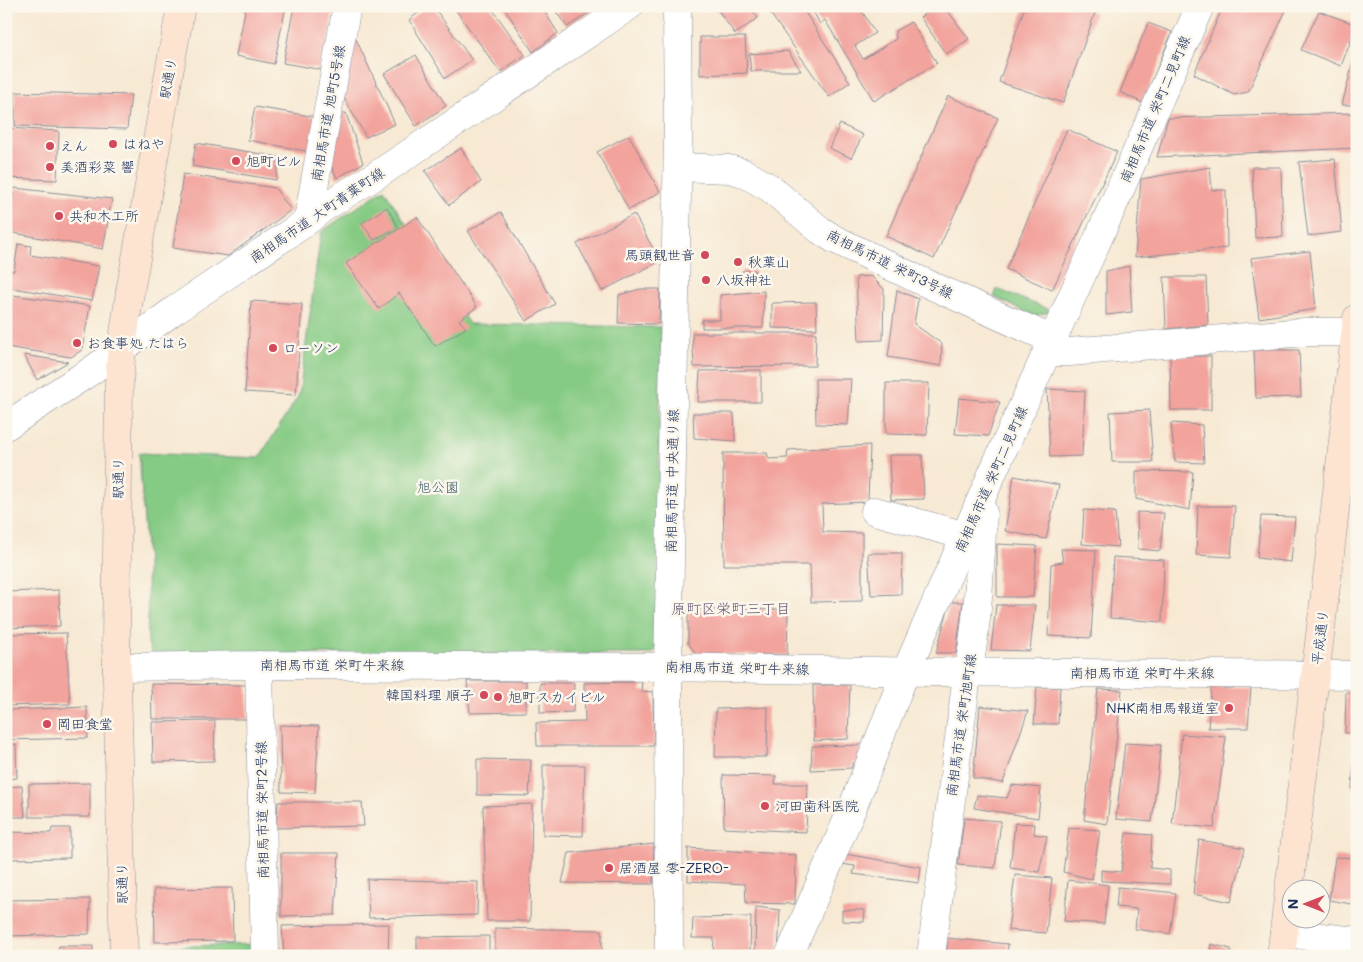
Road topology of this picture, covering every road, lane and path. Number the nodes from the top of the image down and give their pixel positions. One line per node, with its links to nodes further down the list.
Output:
1 (181, 6): 10 (main road, 駅通り)
2 (347, 6): 7 (street, 南相馬市道 旭町5号線)
3 (630, 6): 7 (street, 南相馬市道 大町青葉町線)
4 (677, 6): 6 (street, 南相馬市道 中央通り線)
5 (1200, 6): 9 (street, 南相馬市道 栄町二見町線)
6 (678, 167): 9 (street, 南相馬市道 栄町3号線); 17 (street, 南相馬市道 中央通り線)
7 (308, 219): 10 (street, 南相馬市道 大町青葉町線)
8 (1356, 325): 9 (street); 20 (main road, 平成通り)
9 (1050, 346): 12 (street, 南相馬市道 栄町二見町線)
10 (122, 347): 11 (street, 南相馬市道 大町青葉町線); 16 (main road, 駅通り)
11 (6, 426)
12 (984, 493): 14 (street, 南相馬市道 栄町二見町線); 19 (street, 南相馬市道 栄町旭町線)
13 (875, 511): 14 (street)
14 (966, 536): 18 (street, 南相馬市道 栄町二見町線)
15 (258, 665): 16 (street, 南相馬市道 栄町牛来線); 17 (street, 南相馬市道 栄町牛来線); 25 (street, 南相馬市道 栄町2号線)
16 (117, 667): 24 (main road, 駅通り)
17 (668, 667): 18 (street, 南相馬市道 栄町牛来線); 26 (street, 南相馬市道 中央通り線)
18 (906, 671): 19 (street, 南相馬市道 栄町牛来線); 27 (street, 南相馬市道 栄町二見町線)
19 (968, 672): 20 (street, 南相馬市道 栄町牛来線); 28 (street, 南相馬市道 栄町旭町線)
20 (1315, 675): 21 (street, 南相馬市道 栄町牛来線); 23 (main road, 平成通り)
21 (1357, 675)
22 (1357, 941): 23 (street)
23 (1283, 944)
24 (124, 956)
25 (265, 956)
26 (669, 956)
27 (789, 956)
28 (931, 956)

